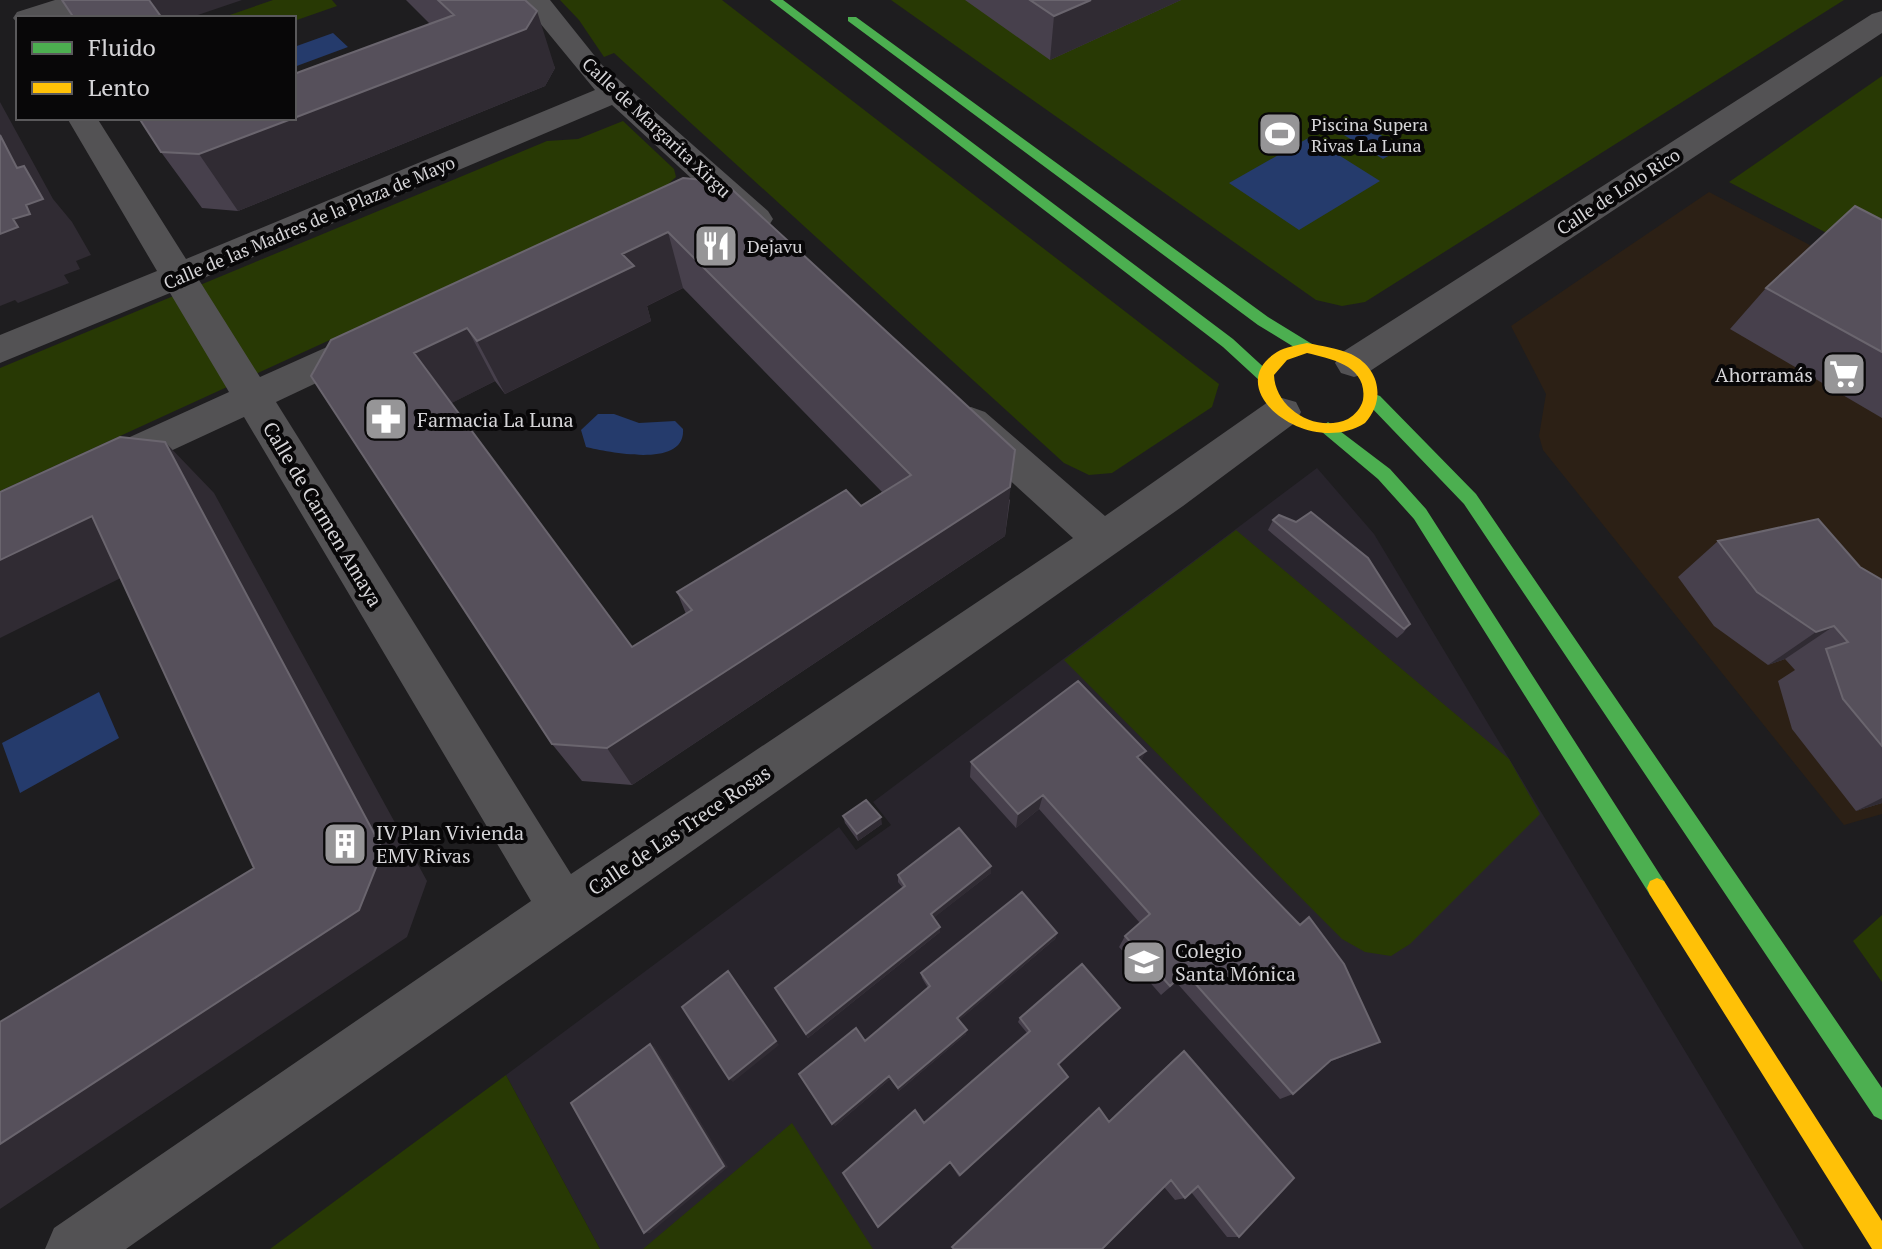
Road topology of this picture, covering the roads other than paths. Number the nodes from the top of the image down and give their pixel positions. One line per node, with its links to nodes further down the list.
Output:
1 (83, 0): 5 (street)
2 (535, 0): 7 (street, Calle de Margarita Xirgu)
3 (776, 0): 17 (street)
4 (837, 9): 14 (street)
5 (33, 16)
6 (1882, 20): 16 (street, Calle de Lolo Rico)
7 (617, 92): 9 (street, Calle de Margarita Xirgu); 12 (street, Calle de las Madres de la Plaza de Mayo)
8 (83, 120): 12 (street, Calle de Carmen Amaya)
9 (712, 182): 10 (street); 11 (street, Calle de Margarita Xirgu)
10 (679, 198)
11 (779, 241)
12 (177, 276): 15 (street, Calle de las Madres de la Plaza de Mayo); 18 (street, Calle de Carmen Amaya)
13 (402, 328): 18 (street)
14 (1307, 348): 16 (street); 17 (street)
15 (0, 350)
16 (1354, 363): 19 (street)
17 (1274, 394): 21 (street); 23 (street, Calle de Las Trece Rosas)
18 (252, 397): 22 (street); 24 (street, Calle de Carmen Amaya)
19 (1374, 400): 21 (street); 25 (street)
20 (951, 403): 23 (street)
21 (1328, 428): 26 (street)
22 (0, 514)
23 (1104, 540): 24 (street, Calle de Las Trece Rosas)
24 (564, 909): 27 (street, Calle de Las Trece Rosas)
25 (1882, 1108)
26 (1882, 1243)
27 (75, 1249)

